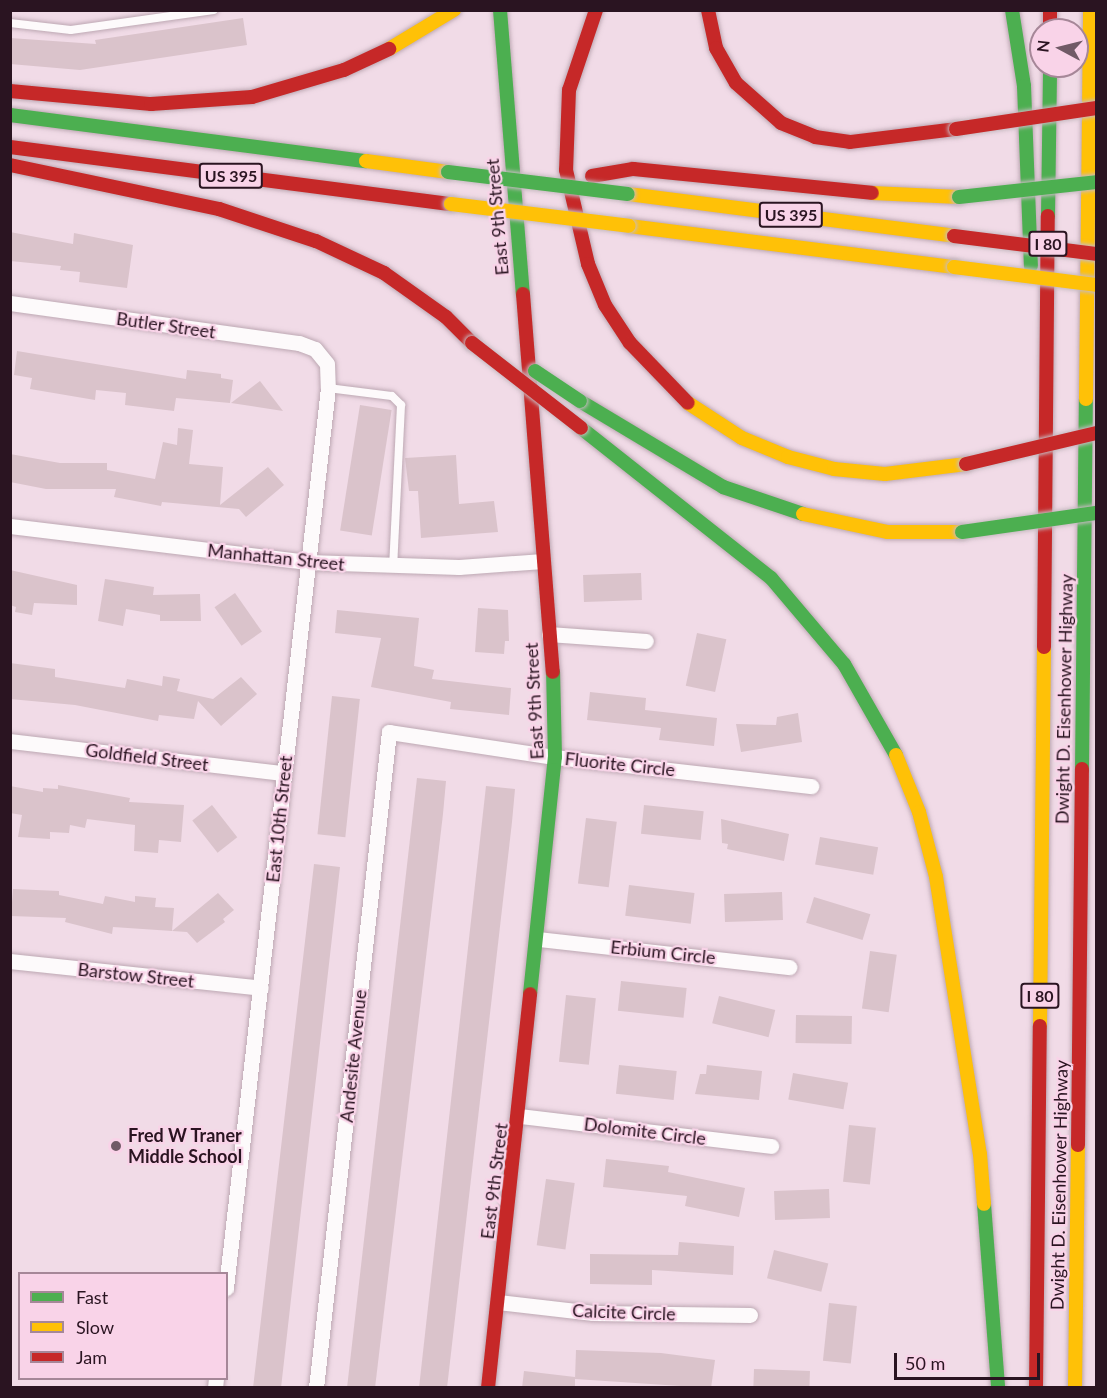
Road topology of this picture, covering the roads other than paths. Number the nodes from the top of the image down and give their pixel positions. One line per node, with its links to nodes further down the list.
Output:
1 (214, 10): 8 (lane)
2 (500, 10): 27 (main road, East 9th Street)
3 (596, 10): 24 (main road, bridge)
4 (708, 10): 11 (main road, bridge)
5 (1012, 10): 23 (main road)
6 (1090, 10): 50 (main road, Dwight D. Eisenhower Highway / I 80)
7 (450, 13): 10 (main road)
8 (10, 23)
9 (1050, 78): 23 (main road, Dwight D. Eisenhower Highway / I 80)
10 (10, 91)
11 (1096, 108)
12 (10, 115): 16 (main road, US 395, bridge)
13 (10, 147): 18 (main road, US 395, bridge)
14 (10, 165): 20 (main road)
15 (1096, 182): 16 (main road, bridge)
16 (550, 185): 17 (main road, US 395, bridge)
17 (1096, 254)
18 (1096, 285)
19 (10, 303): 21 (street, Butler Street)
20 (446, 317): 25 (main road, bridge); 48 (main road, bridge)
21 (320, 353): 22 (street, East 10th Street)
22 (327, 388): 28 (street, East 10th Street); 29 (lane)
23 (1046, 421): 49 (main road, Dwight D. Eisenhower Highway / I 80)
24 (1096, 433)
25 (1096, 513)
26 (10, 526): 28 (street, Manhattan Street)
27 (543, 561): 29 (street, Manhattan Street); 30 (main road, East 9th Street)
28 (308, 562): 29 (street, Manhattan Street); 35 (street, East 10th Street)
29 (393, 566)
30 (549, 634): 31 (street); 34 (main road, East 9th Street)
31 (646, 641)
32 (395, 733): 34 (street, Fluorite Circle); 46 (street, Andesite Avenue)
33 (10, 741): 35 (street, Goldfield Street)
34 (555, 757): 36 (street, Fluorite Circle); 37 (main road, East 9th Street)
35 (284, 773): 40 (street, East 10th Street)
36 (811, 786)
37 (538, 939): 39 (street, Erbium Circle); 41 (main road, East 9th Street)
38 (10, 961): 40 (street, Barstow Street)
39 (789, 967)
40 (261, 988): 43 (street, East 10th Street)
41 (520, 1116): 42 (street, Dolomite Circle); 44 (main road, East 9th Street)
42 (771, 1146)
43 (228, 1272)
44 (498, 1302): 45 (street, Calcite Circle); 47 (main road, East 9th Street)
45 (750, 1315)
46 (316, 1388)
47 (488, 1388)
48 (998, 1388)
49 (1036, 1388)
50 (1075, 1388)

